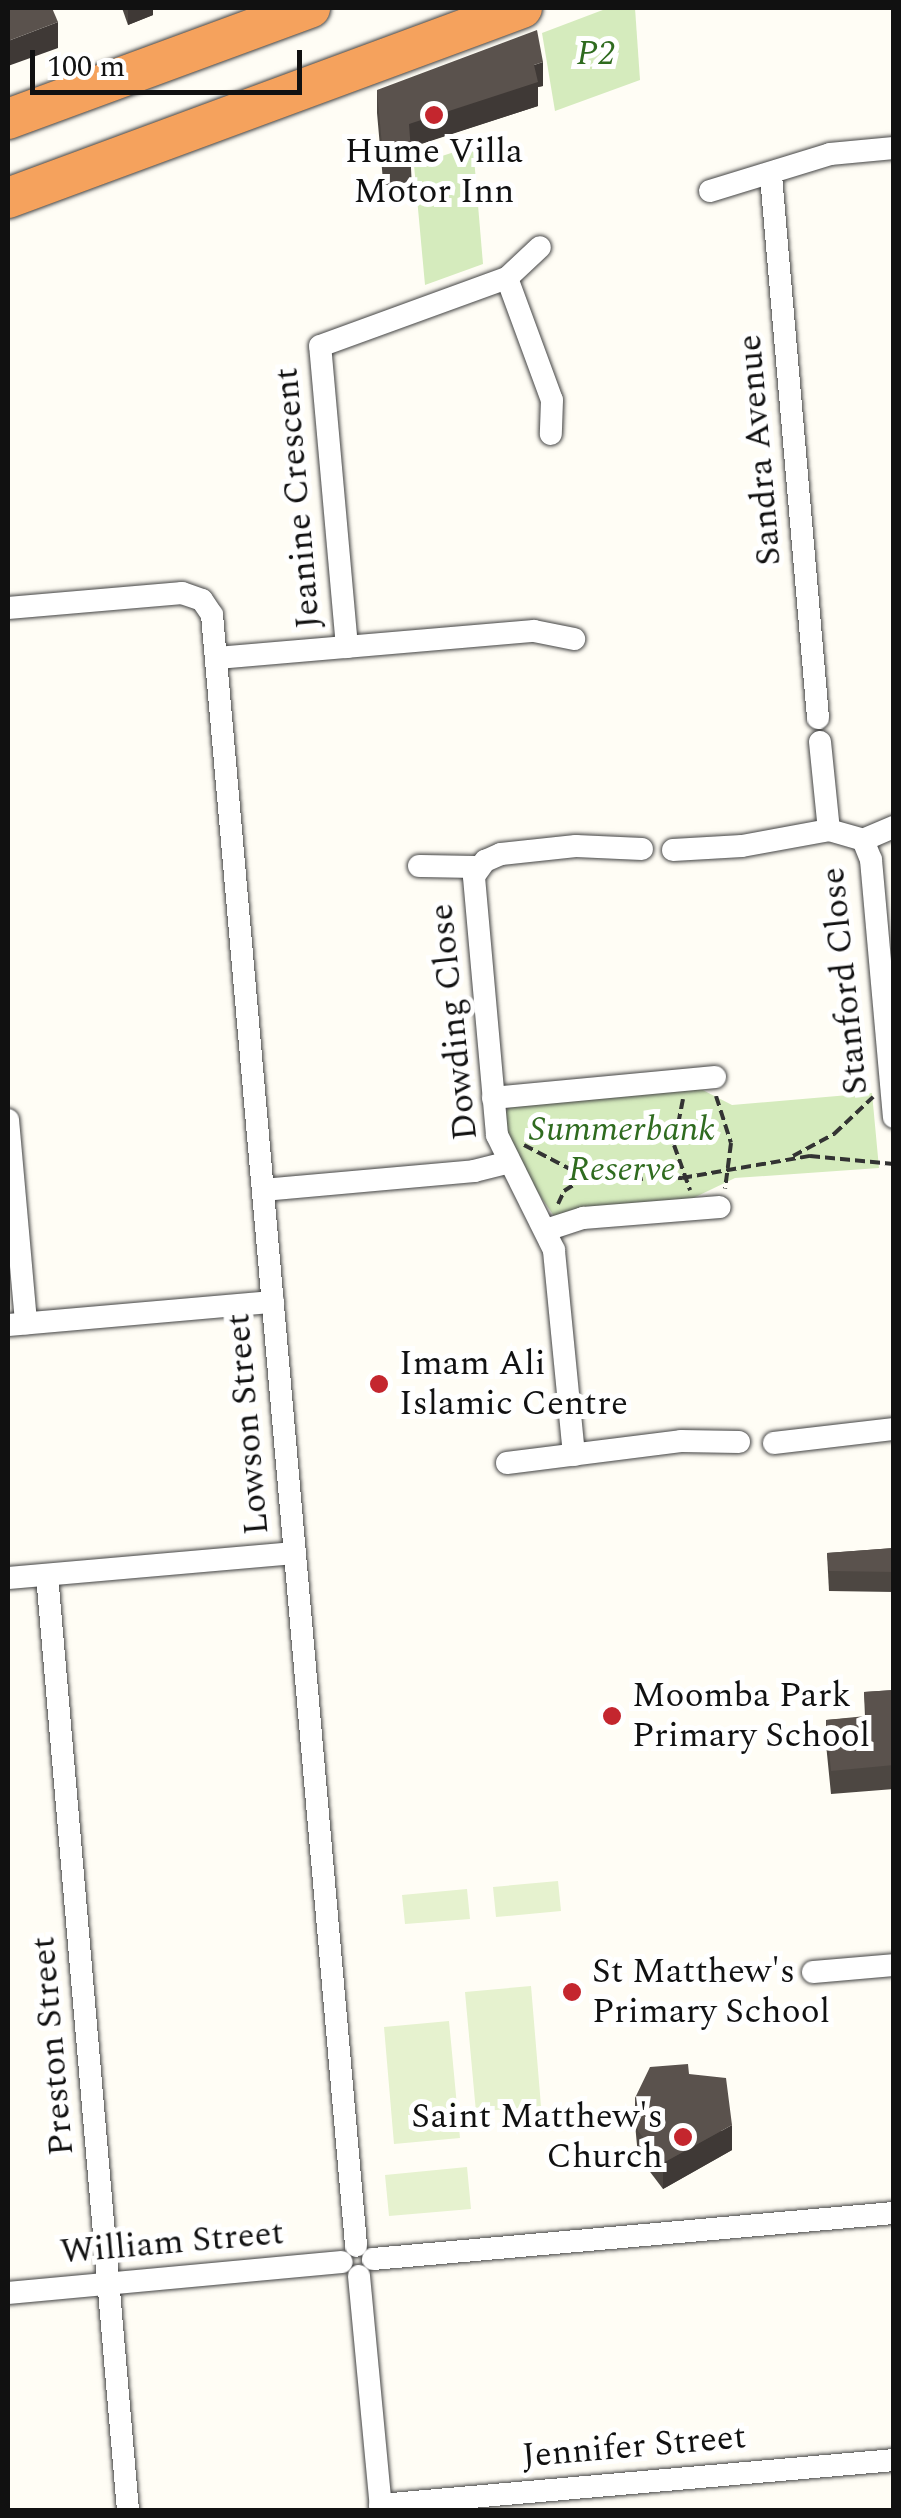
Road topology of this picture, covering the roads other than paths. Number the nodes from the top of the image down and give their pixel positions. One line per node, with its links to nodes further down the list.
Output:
1 (310, 8): 3 (highway)
2 (522, 8): 7 (highway)
3 (8, 119)
4 (894, 148): 5 (street)
5 (771, 176): 6 (street); 16 (street, Sandra Avenue)
6 (710, 190)
7 (8, 198)
8 (540, 247): 9 (street, Jeanine Crescent)
9 (507, 278): 10 (street); 13 (street, Jeanine Crescent)
10 (552, 434)
11 (8, 608): 14 (street, Lowson Street)
12 (574, 638): 13 (street)
13 (347, 647): 14 (street)
14 (217, 658): 27 (street, Lowson Street)
15 (894, 828): 17 (street, Stanford Close)
16 (829, 830): 17 (street, Stanford Close); 19 (street, Stanford Close)
17 (863, 840): 24 (street, Stanford Close)
18 (642, 849): 21 (street, Dowding Close)
19 (673, 850)
20 (419, 866): 21 (street, Dowding Close)
21 (478, 867): 23 (street, Dowding Close)
22 (713, 1077): 23 (street)
23 (493, 1098): 26 (street, Dowding Close)
24 (894, 1117)
25 (8, 1120): 31 (street)
26 (512, 1152): 27 (street); 29 (street, Dowding Close)
27 (263, 1190): 30 (street, Lowson Street)
28 (720, 1208): 29 (street)
29 (553, 1220): 35 (street, Dowding Close)
30 (273, 1302): 31 (street); 37 (street, Lowson Street)
31 (17, 1324)
32 (894, 1429): 34 (street)
33 (739, 1442): 35 (street)
34 (774, 1443)
35 (574, 1455): 36 (street)
36 (507, 1463)
37 (295, 1553): 38 (street); 43 (street, Lowson Street)
38 (47, 1575): 39 (street); 44 (street, Preston Street)
39 (8, 1578)
40 (894, 1965): 41 (street)
41 (813, 1972)
42 (894, 2213): 43 (street, William Street)
43 (358, 2261): 44 (street, William Street); 47 (street, Lowson Street)
44 (110, 2284): 45 (street, William Street); 48 (street, Preston Street)
45 (8, 2293)
46 (894, 2460): 47 (street, Jennifer Street)
47 (380, 2508)
48 (128, 2510)

